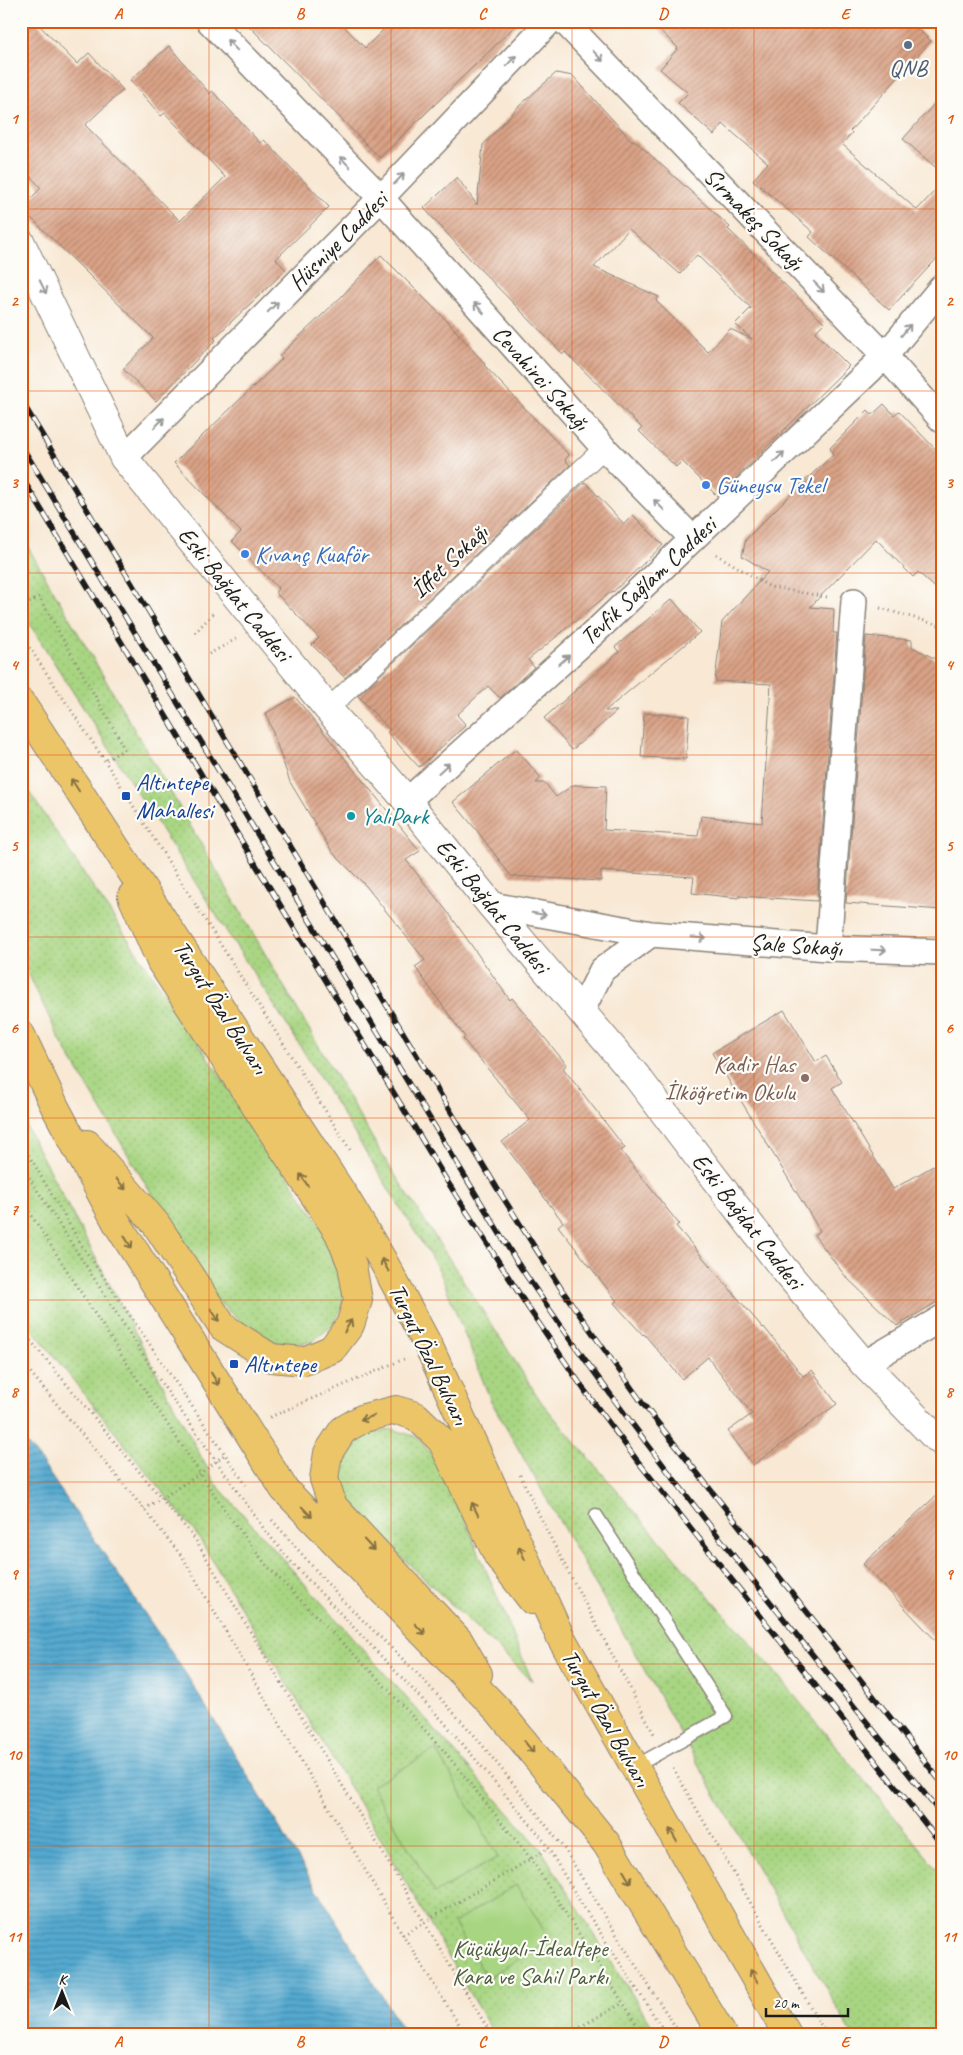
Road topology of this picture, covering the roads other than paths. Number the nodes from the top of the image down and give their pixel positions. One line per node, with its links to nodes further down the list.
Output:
1 (209, 21): 4 (street, Cevahirci Sokağı, one-way to 1)
2 (550, 21): 4 (street, Hüsniye Caddesi, one-way to 2)
3 (564, 21): 7 (street, Sırmakeş Sokağı, one-way to 7)
4 (381, 198): 9 (street, Cevahirci Sokağı, one-way to 4); 10 (street, Hüsniye Caddesi, one-way to 4)
5 (21, 243): 10 (street, Eski Bağdat Caddesi, one-way to 10)
6 (942, 287): 7 (street, Tevfik Sağlam Caddesi, one-way to 6)
7 (885, 356): 8 (street, Sırmakeş Sokağı); 11 (street, Tevfik Sağlam Caddesi, one-way to 7)
8 (942, 420)
9 (604, 448): 11 (street, Cevahirci Sokağı, one-way to 9); 14 (street, İffet Sokağı)
10 (124, 458): 14 (street, Eski Bağdat Caddesi)
11 (693, 539): 15 (street, Tevfik Sağlam Caddesi, one-way to 11)
12 (854, 601): 19 (street)
13 (21, 703): 16 (highway, Turgut Özal Bulvarı, one-way to 13)
14 (328, 709): 15 (street, Eski Bağdat Caddesi)
15 (407, 801): 17 (street, Eski Bağdat Caddesi)
16 (101, 826): 23 (highway, one-way to 16); 28 (highway, Turgut Özal Bulvarı, one-way to 16)
17 (491, 905): 18 (street, Şale Sokağı, one-way to 18); 21 (street, Eski Bağdat Caddesi)
18 (651, 934): 19 (street, Şale Sokağı, one-way to 19); 21 (street)
19 (828, 948): 20 (street, Şale Sokağı, one-way to 20)
20 (942, 952)
21 (581, 1012): 25 (street, Eski Bağdat Caddesi)
22 (21, 1035): 23 (highway)
23 (55, 1107): 29 (highway, one-way to 29)
24 (942, 1318): 25 (street)
25 (864, 1364): 26 (street, Eski Bağdat Caddesi)
26 (942, 1442)
27 (596, 1515): 30 (lane)
28 (560, 1636): 29 (highway, one-way to 29); 30 (highway, Turgut Özal Bulvarı)
29 (498, 1710): 31 (highway, one-way to 31)
30 (634, 1766): 32 (highway, Turgut Özal Bulvarı, one-way to 30)
31 (722, 2034)
32 (787, 2034)

